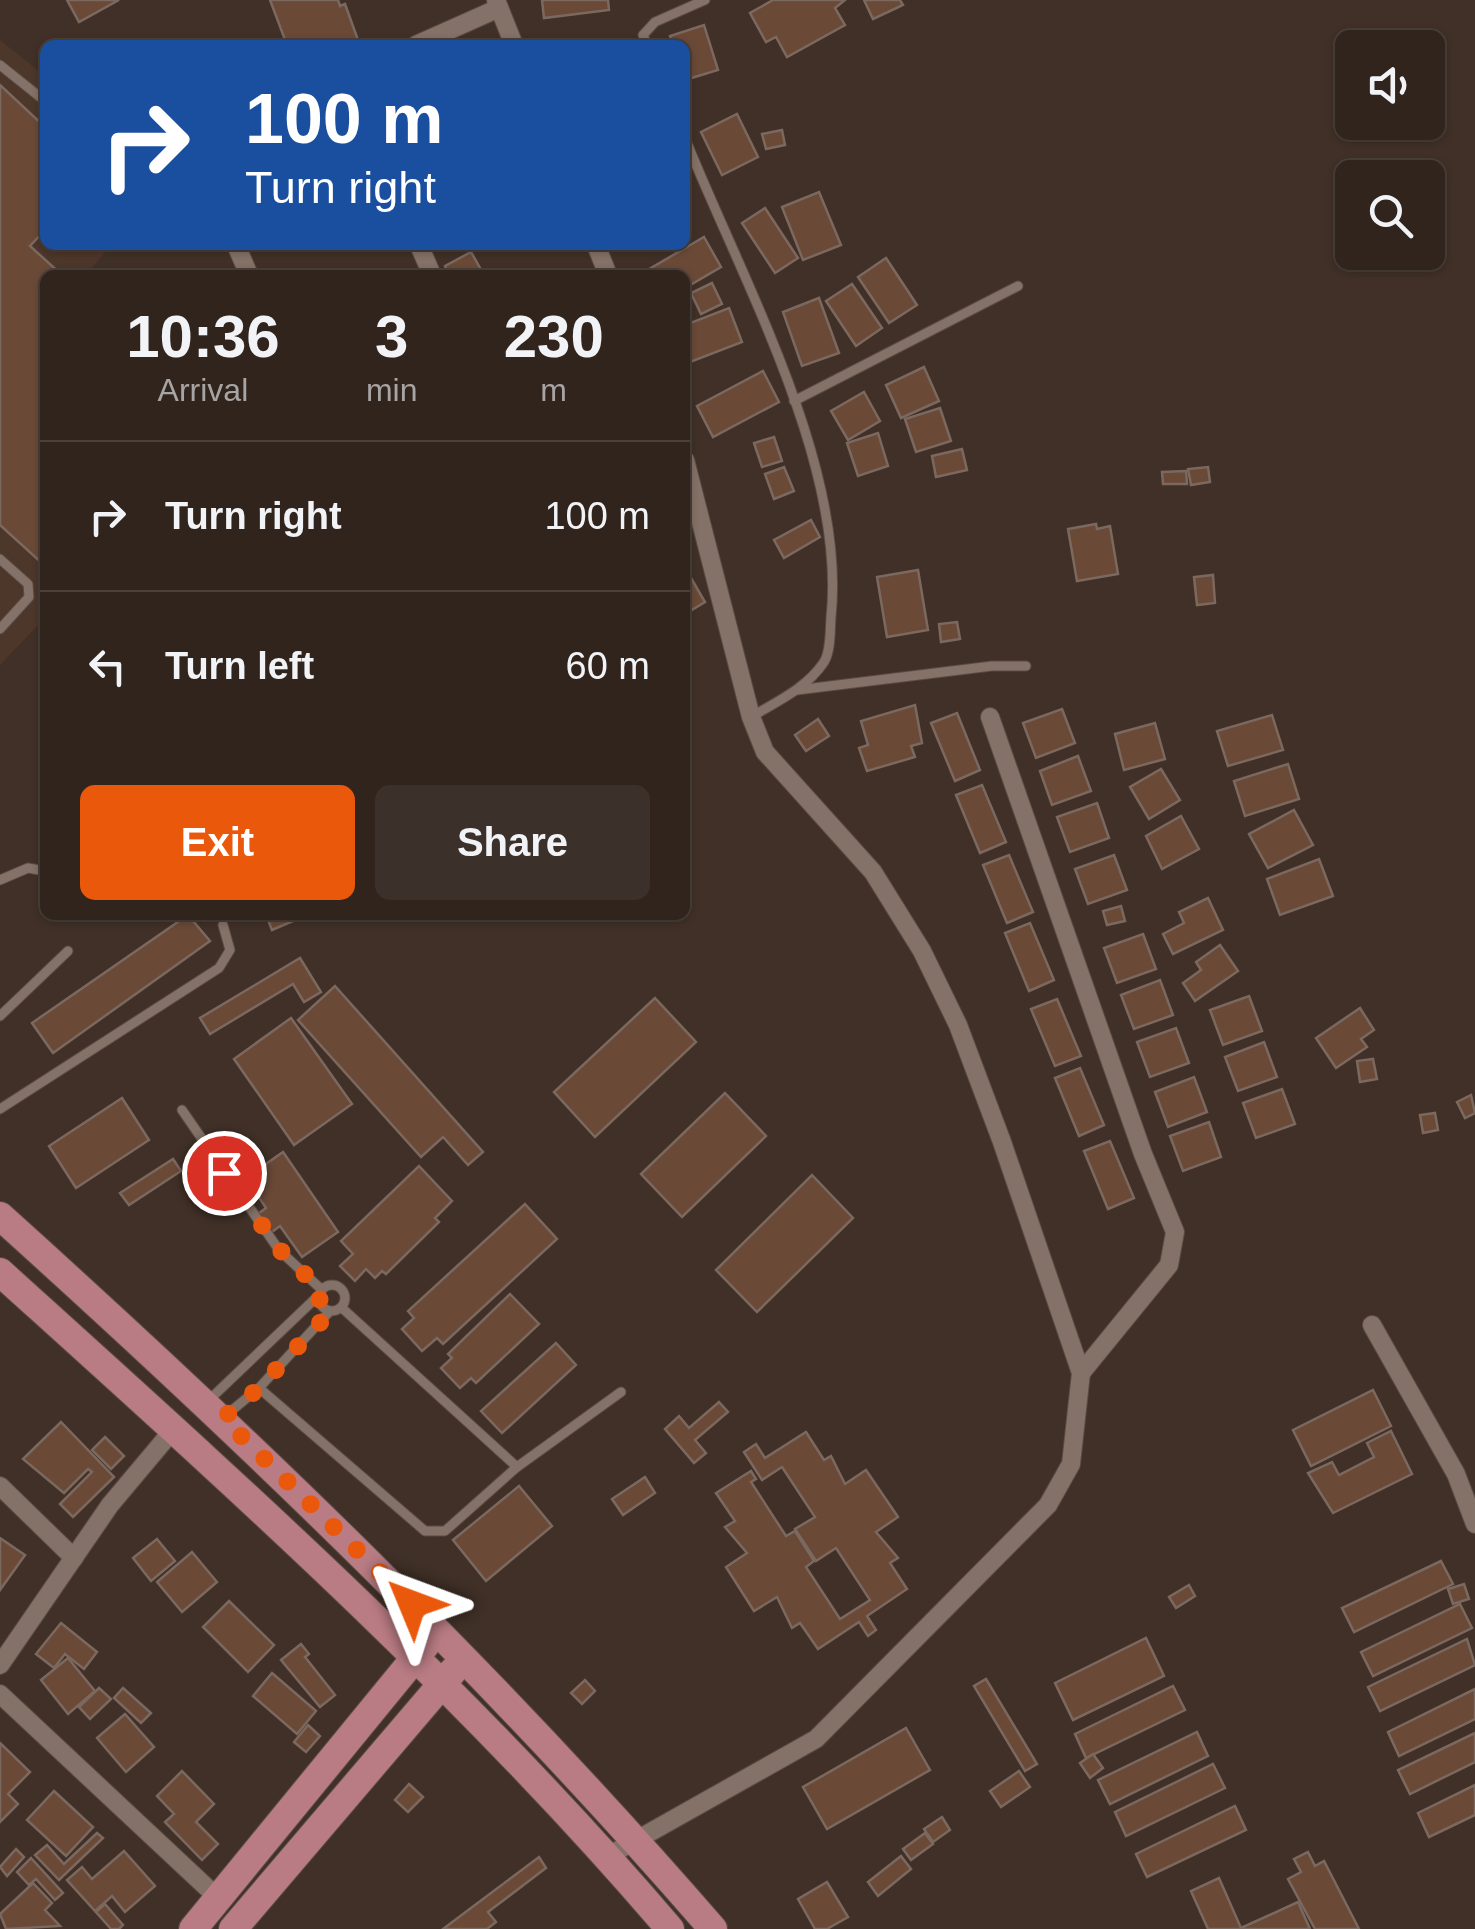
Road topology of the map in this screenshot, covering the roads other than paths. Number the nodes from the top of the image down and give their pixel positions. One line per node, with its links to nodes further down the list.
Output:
1 (705, 0): 5 (lane)
2 (497, 4): 3 (street); 4 (street)
3 (426, 40)
4 (512, 40)
5 (646, 40)
6 (0, 65): 7 (lane)
7 (40, 97)
8 (690, 150): 10 (lane)
9 (1018, 286): 10 (lane)
10 (794, 401): 15 (lane)
11 (690, 480): 16 (street)
12 (1, 563): 13 (lane)
13 (0, 629)
14 (1026, 666): 15 (lane)
15 (797, 690): 16 (lane)
16 (750, 717): 31 (street)
17 (990, 717): 31 (street)
18 (40, 870): 19 (lane)
19 (0, 880)
20 (222, 924): 23 (lane)
21 (68, 951): 22 (lane)
22 (0, 1016)
23 (0, 1108)
24 (182, 1110): 27 (lane)
25 (0, 1216): 34 (main road)
26 (0, 1272): 35 (main road)
27 (320, 1293): 28 (lane); 29 (lane); 34 (lane)
28 (342, 1308): 29 (lane); 36 (lane)
29 (330, 1312): 32 (lane)
30 (1372, 1325): 38 (street)
31 (1080, 1374): 46 (street)
32 (259, 1388): 34 (lane); 36 (lane)
33 (622, 1392): 36 (lane)
34 (215, 1410): 40 (main road)
35 (173, 1430): 39 (street); 41 (main road)
36 (517, 1468)
37 (0, 1486): 39 (street)
38 (1475, 1524)
39 (74, 1558): 43 (street)
40 (439, 1630): 41 (main road); 42 (main road)
41 (415, 1656): 44 (main road); 48 (main road)
42 (465, 1658): 44 (main road); 46 (main road)
43 (0, 1665)
44 (442, 1684): 47 (main road); 50 (main road)
45 (0, 1694): 48 (street)
46 (634, 1840): 47 (street); 52 (main road)
47 (608, 1856): 51 (main road)
48 (218, 1898): 49 (main road)
49 (193, 1929)
50 (233, 1929)
51 (670, 1929)
52 (713, 1929)

